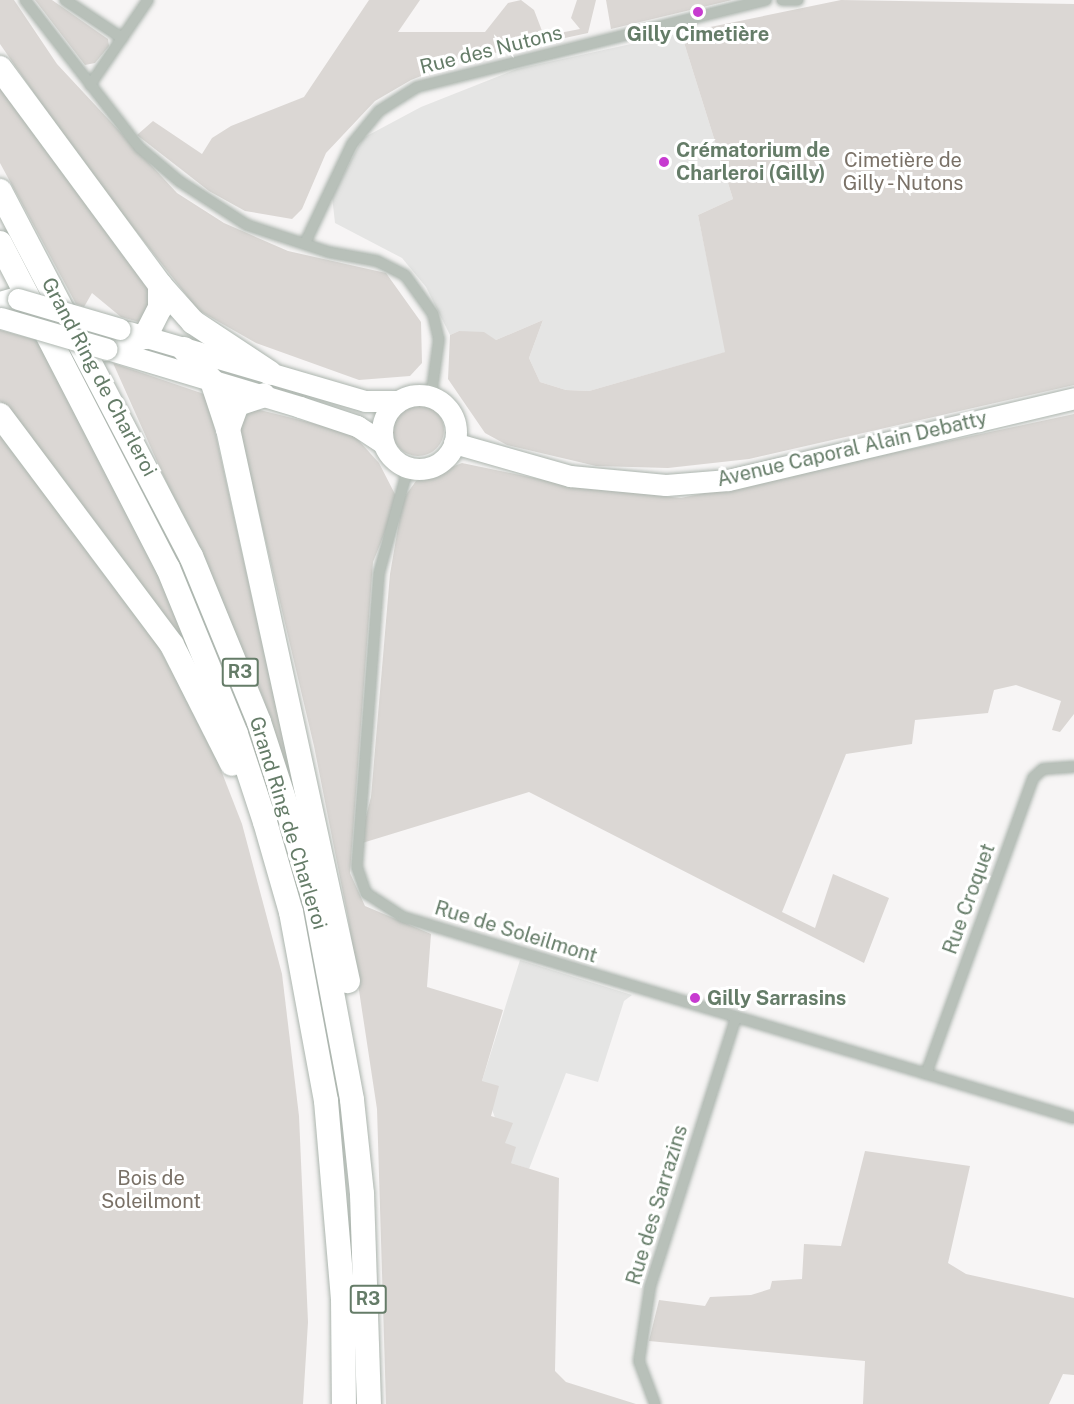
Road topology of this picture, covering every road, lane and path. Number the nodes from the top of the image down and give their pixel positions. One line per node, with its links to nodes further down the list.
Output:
1 (25, 0): 9 (street)
2 (65, 0): 7 (street)
3 (148, 0): 7 (street)
4 (766, 0): 12 (street, Rue des Nutons)
5 (782, 0): 6 (street)
6 (798, 0)
7 (122, 38): 9 (street)
8 (0, 68): 13 (highway)
9 (90, 85): 12 (street)
10 (0, 191): 32 (highway, Grand Ring de Charleroi / R3)
11 (0, 243): 28 (highway, Grand Ring de Charleroi / R3)
12 (305, 243): 19 (street)
13 (160, 285): 15 (highway); 18 (highway)
14 (4, 307): 15 (main road, bridge)
15 (127, 343): 16 (main road); 17 (main road)
16 (184, 349): 17 (highway); 18 (main road)
17 (212, 381): 18 (main road); 23 (highway)
18 (267, 384): 21 (main road); 23 (highway); 24 (main road)
19 (431, 397): 21 (main road); 25 (main road)
20 (1074, 398): 25 (main road, Avenue Caporal Alain Debatty)
21 (397, 402): 24 (main road)
22 (0, 414): 28 (highway)
23 (228, 429): 32 (highway)
24 (382, 443): 26 (main road)
25 (454, 443): 26 (main road)
26 (408, 468): 29 (street, Rue de Soleilmont)
27 (1074, 767): 30 (street, Rue Croquet)
28 (265, 822): 33 (highway, Grand Ring de Charleroi / R3)
29 (736, 1018): 30 (street, Rue de Soleilmont); 35 (street, Rue des Sarrazins)
30 (926, 1074): 31 (street, Rue de Soleilmont)
31 (1074, 1118)
32 (362, 1194): 34 (highway, Grand Ring de Charleroi / R3)
33 (344, 1404)
34 (369, 1404)
35 (655, 1404)

